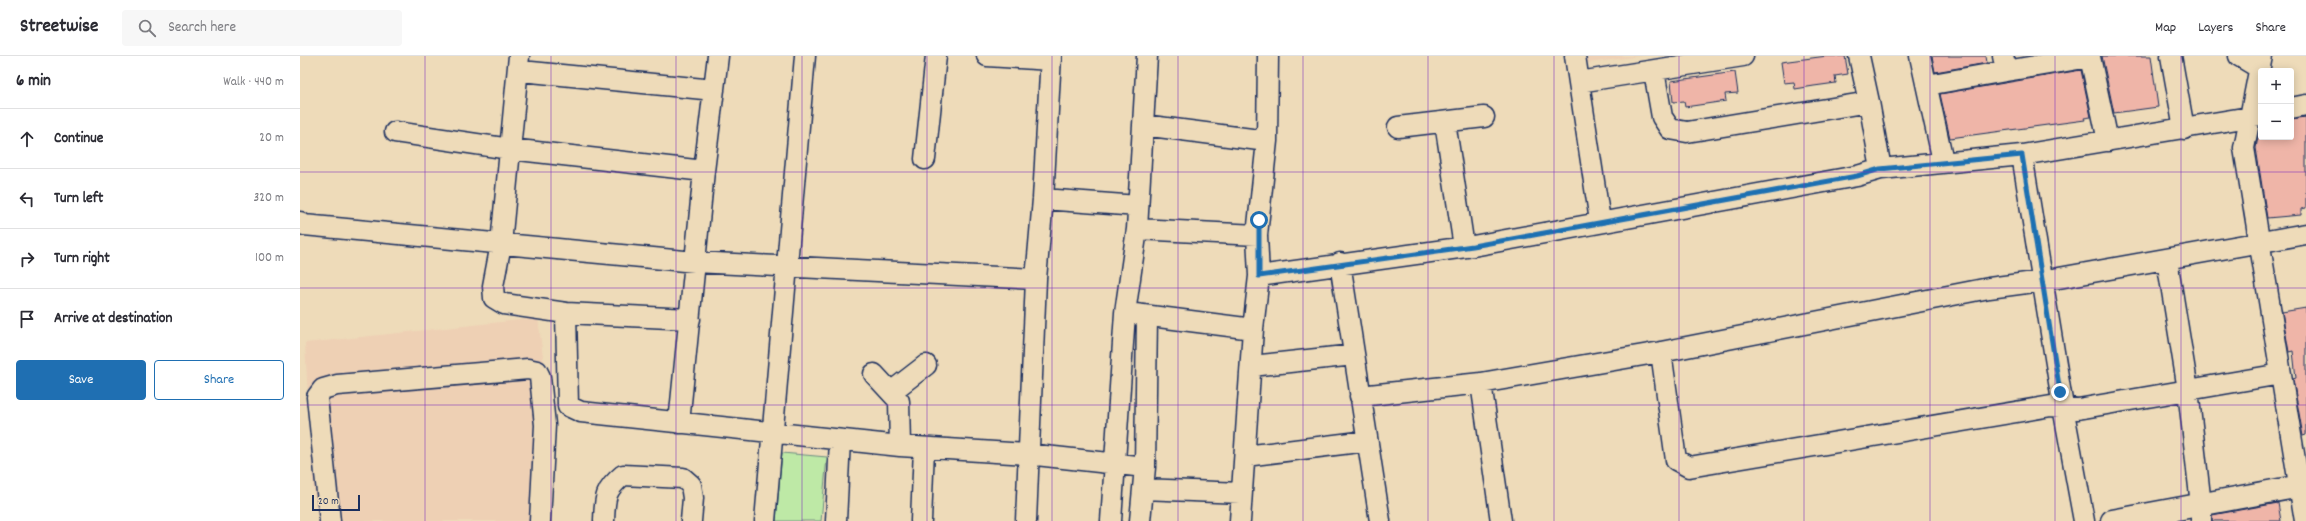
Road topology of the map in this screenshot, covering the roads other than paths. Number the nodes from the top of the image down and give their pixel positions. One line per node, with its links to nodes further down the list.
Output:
1 (718, 56): 21 (street)
2 (806, 56): 53 (street)
3 (936, 56): 36 (street)
4 (987, 56): 14 (street)
5 (1147, 56): 28 (street)
6 (1268, 56): 32 (street)
7 (1576, 56): 19 (street)
8 (1743, 56): 18 (street)
9 (1859, 56): 22 (street)
10 (1920, 56): 20 (street)
11 (2090, 56): 17 (street); 33 (street)
12 (2171, 56): 30 (street)
13 (2238, 56): 15 (street)
14 (1051, 58): 40 (street)
15 (2260, 62): 25 (street)
16 (520, 64): 21 (street); 34 (street)
17 (2005, 64): 20 (street)
18 (1654, 71): 19 (street); 22 (street)
19 (1579, 82): 42 (street)
20 (1927, 85): 37 (street)
21 (714, 90): 39 (street)
22 (1869, 102): 38 (street)
23 (2306, 105): 24 (street)
24 (2294, 107)
25 (2255, 116): 30 (street); 47 (street)
26 (1484, 117): 27 (street)
27 (1445, 122): 29 (street); 49 (street)
28 (1143, 125): 32 (street); 41 (street)
29 (1398, 126)
30 (2184, 129): 33 (street)
31 (395, 132): 34 (street)
32 (1267, 141): 46 (street)
33 (2108, 142): 35 (street)
34 (510, 149): 39 (street); 48 (street)
35 (2022, 155): 37 (street); 56 (street)
36 (925, 159)
37 (1943, 161): 38 (street)
38 (1880, 169): 42 (street)
39 (704, 171): 51 (street)
40 (1043, 199): 41 (street); 55 (street)
41 (1138, 206): 44 (street)
42 (1600, 221): 49 (street)
43 (300, 222): 48 (street)
44 (1137, 229): 46 (street); 58 (street)
45 (2306, 234): 47 (street)
46 (1257, 235): 54 (street)
47 (2259, 242): 50 (street); 67 (street)
48 (501, 244): 51 (street); 57 (street)
49 (1464, 247): 52 (street)
50 (2167, 260): 56 (street); 69 (street)
51 (695, 262): 53 (street); 60 (street)
52 (1340, 263): 54 (street); 63 (street)
53 (786, 267): 55 (street); 74 (street)
54 (1259, 276): 61 (street)
55 (1036, 279): 79 (street)
56 (2042, 282): 62 (street); 72 (street)
57 (566, 313): 60 (street); 73 (street)
58 (1125, 313): 59 (street); 81 (street)
59 (1147, 316): 61 (street); 82 (street)
60 (690, 319): 73 (street)
61 (1253, 329): 65 (street)
62 (1661, 352): 68 (street); 72 (street)
63 (1354, 355): 65 (street); 71 (street)
64 (926, 365): 70 (street)
65 (1252, 366): 80 (street)
66 (874, 374): 70 (street)
67 (2281, 374): 69 (street); 83 (street)
68 (1481, 383): 71 (street); 99 (street)
69 (2188, 390): 72 (street); 86 (street)
70 (891, 392): 77 (street)
71 (1360, 396): 76 (street)
72 (2063, 407): 100 (street)
73 (679, 422): 74 (street)
74 (772, 433): 75 (street); 91 (street)
75 (840, 440): 77 (street); 92 (street)
76 (1367, 441): 80 (street); 98 (street)
77 (900, 446): 78 (street)
78 (924, 448): 79 (street); 93 (street)
79 (1027, 454): 81 (street); 94 (street)
80 (1245, 456): 85 (street)
81 (1116, 465): 82 (street); 95 (street)
82 (1145, 467): 84 (street)
83 (2303, 486): 86 (main road); 102 (street)
84 (1143, 488): 85 (street); 96 (street)
85 (1241, 493): 97 (street)
86 (2201, 513): 101 (main road)
87 (330, 521): 88 (street)
88 (540, 521)
89 (604, 521): 90 (street)
90 (691, 521)
91 (765, 521)
92 (836, 521)
93 (921, 521)
94 (1026, 521)
95 (1111, 521)
96 (1140, 521)
97 (1240, 521)
98 (1380, 521)
99 (1502, 521)
100 (2084, 521)
101 (2112, 521)
102 (2305, 521)

